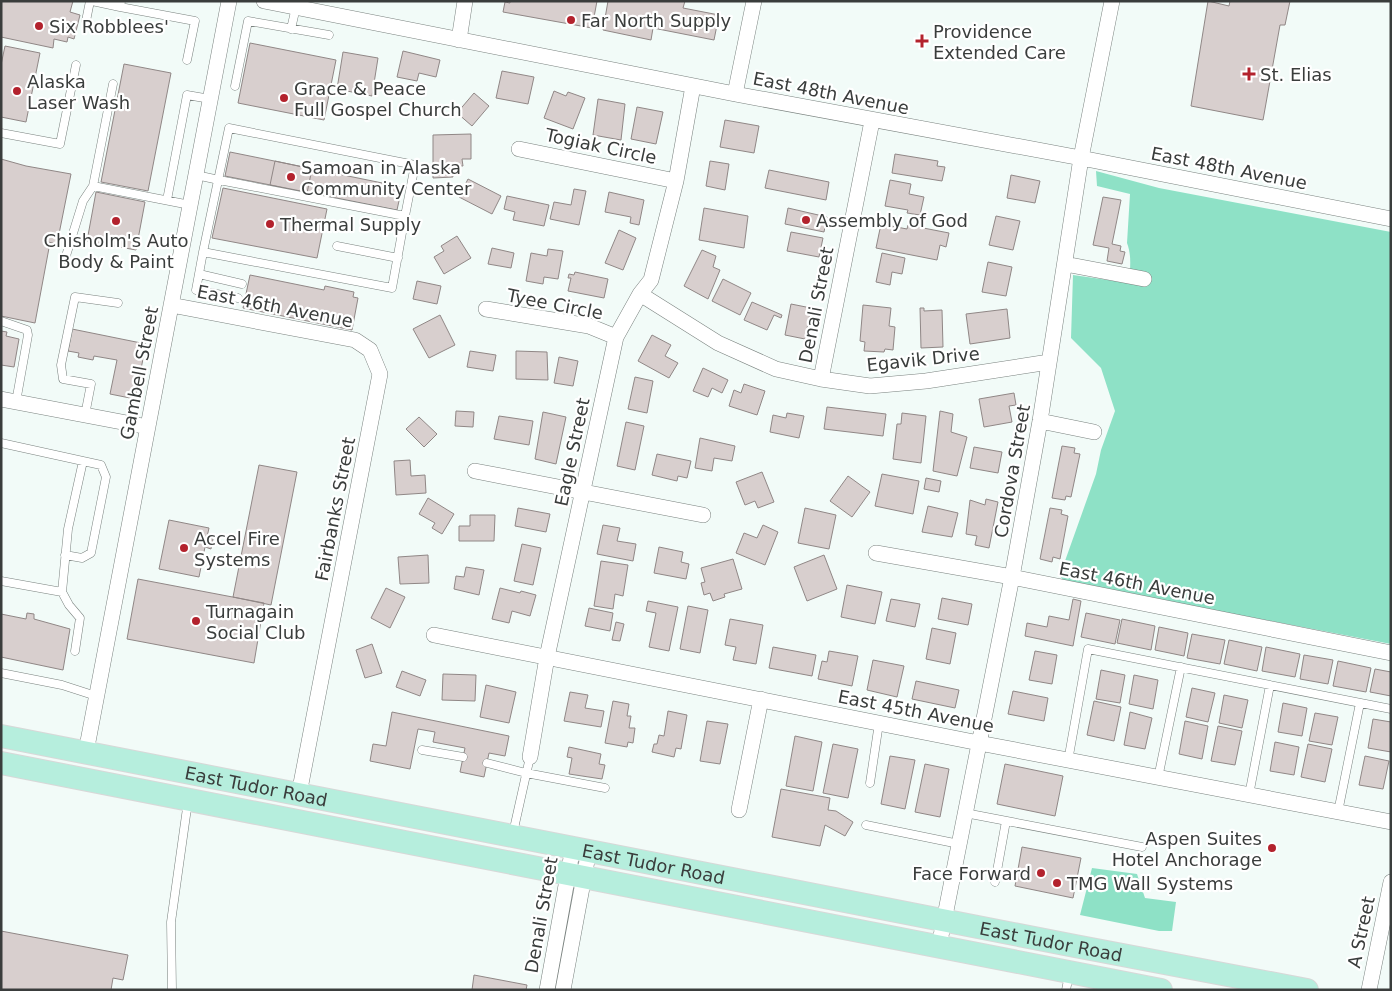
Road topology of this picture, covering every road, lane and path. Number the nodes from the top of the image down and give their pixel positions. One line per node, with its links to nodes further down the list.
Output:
1 (91, 1): 7 (lane); 9 (lane)
2 (229, 1): 19 (street, Gambell Street)
3 (264, 1): 8 (street, East 48th Avenue)
4 (465, 1): 12 (street)
5 (754, 1): 18 (street)
6 (1112, 1): 23 (street, Cordova Street)
7 (120, 4): 13 (lane)
8 (296, 8): 10 (lane); 12 (street, East 48th Avenue)
9 (86, 20)
10 (292, 29): 11 (lane); 16 (lane)
11 (329, 36)
12 (458, 40): 17 (street, East 48th Avenue)
13 (187, 60)
14 (76, 65): 21 (lane)
15 (113, 84): 27 (lane)
16 (235, 86)
17 (693, 86): 18 (street, East 48th Avenue); 26 (street, Eagle Street)
18 (735, 94): 20 (street, East 48th Avenue)
19 (210, 99): 24 (street, Gambell Street); 28 (lane)
20 (872, 121): 23 (street, East 48th Avenue); 49 (street, Denali Street)
21 (1, 133)
22 (519, 149): 26 (street, Togiak Circle)
23 (1081, 158): 31 (street, East 48th Avenue); 36 (street, Cordova Street)
24 (196, 175): 25 (lane); 29 (street, Gambell Street)
25 (219, 180): 30 (lane); 30 (lane); 33 (lane)
26 (676, 181): 40 (street, Eagle Street)
27 (93, 186): 28 (lane); 35 (lane)
28 (167, 200): 29 (lane)
29 (190, 205): 43 (street, Gambell Street)
30 (405, 216): 34 (lane)
31 (1391, 219)
32 (337, 246): 34 (lane)
33 (203, 252): 34 (lane); 37 (lane)
34 (398, 258)
35 (65, 259)
36 (1065, 264): 38 (street); 48 (street, Cordova Street)
37 (199, 274): 39 (lane); 41 (lane)
38 (1144, 279)
39 (242, 284)
40 (640, 294): 46 (street, Eagle Street); 49 (street, Egavik Drive)
41 (238, 298)
42 (118, 303): 51 (lane)
43 (171, 305): 47 (street, East 46th Avenue); 53 (street, Gambell Street)
44 (486, 309): 46 (street, Tyee Circle)
45 (1, 321): 50 (lane)
46 (616, 337): 58 (street, Eagle Street)
47 (370, 350): 90 (street, Fairbanks Street)
48 (1049, 362): 49 (street, Egavik Drive); 52 (street, Cordova Street)
49 (821, 379)
50 (8, 400): 51 (street)
51 (85, 415): 53 (street)
52 (1040, 422): 54 (street); 62 (street, Cordova Street)
53 (148, 427): 72 (street, Gambell Street)
54 (1094, 432)
55 (1, 443): 56 (lane)
56 (83, 460): 61 (lane); 61 (lane)
57 (475, 471): 58 (street)
58 (583, 492): 59 (street); 68 (street, Eagle Street)
59 (703, 515)
60 (876, 553): 62 (street, East 46th Avenue)
61 (65, 555): 64 (lane)
62 (1012, 577): 67 (street, East 46th Avenue); 78 (street, Cordova Street)
63 (1, 581): 64 (lane)
64 (62, 592): 66 (lane)
65 (434, 635): 68 (street, East 45th Avenue)
66 (75, 651)
67 (1391, 653)
68 (547, 658): 73 (street, East 45th Avenue); 82 (street, Eagle Street)
69 (1181, 667): 71 (lane); 83 (lane); 87 (lane)
70 (1, 673): 72 (lane)
71 (1270, 685): 74 (lane); 91 (lane)
72 (96, 696): 80 (street, Gambell Street)
73 (761, 699): 76 (street, East 45th Avenue); 93 (street)
74 (1360, 703): 75 (lane); 94 (lane)
75 (1391, 709)
76 (879, 723): 78 (street, East 45th Avenue); 88 (lane)
77 (1, 736): 80 (main road, East Tudor Road)
78 (979, 744): 83 (street, East 45th Avenue); 95 (street, Cordova Street)
79 (422, 750): 81 (lane)
80 (86, 752): 90 (main road, East Tudor Road)
81 (463, 757)
82 (530, 757): 86 (lane, Eagle Street)
83 (1068, 760): 87 (street, East 45th Avenue)
84 (487, 762): 86 (lane)
85 (1, 763): 92 (main road, East Tudor Road)
86 (526, 773): 89 (lane); 99 (lane, Eagle Street)
87 (1158, 778): 91 (street, East 45th Avenue)
88 (870, 783)
89 (605, 788)
90 (299, 794): 99 (main road, East Tudor Road)
91 (1248, 795): 94 (street, East 45th Avenue)
92 (188, 799): 103 (main road, East Tudor Road); 110 (lane)
93 (739, 810)
94 (1338, 812): 97 (street, East 45th Avenue)
95 (965, 813): 96 (lane); 100 (street, Cordova Street)
96 (1006, 821): 101 (lane); 104 (lane)
97 (1391, 822)
98 (866, 825): 100 (lane)
99 (512, 835): 102 (main road, East Tudor Road)
100 (959, 844): 106 (street, Cordova Street)
101 (1142, 847)
102 (581, 848): 103 (street, Denali Street); 106 (main road, East Tudor Road)
103 (576, 876): 107 (main road, East Tudor Road); 111 (street, Denali Street); 112 (street, Denali Street)
104 (995, 882)
105 (1391, 882): 115 (street, A Street)
106 (944, 919): 107 (street, Cordova Street); 109 (main road, East Tudor Road)
107 (940, 946): 108 (main road, East Tudor Road)
108 (1068, 980): 109 (main road); 113 (main road, East Tudor Road)
109 (1268, 984): 114 (main road, East Tudor Road)
110 (172, 990)
111 (547, 990)
112 (563, 990)
113 (1162, 990)
114 (1307, 990)
115 (1368, 990)

